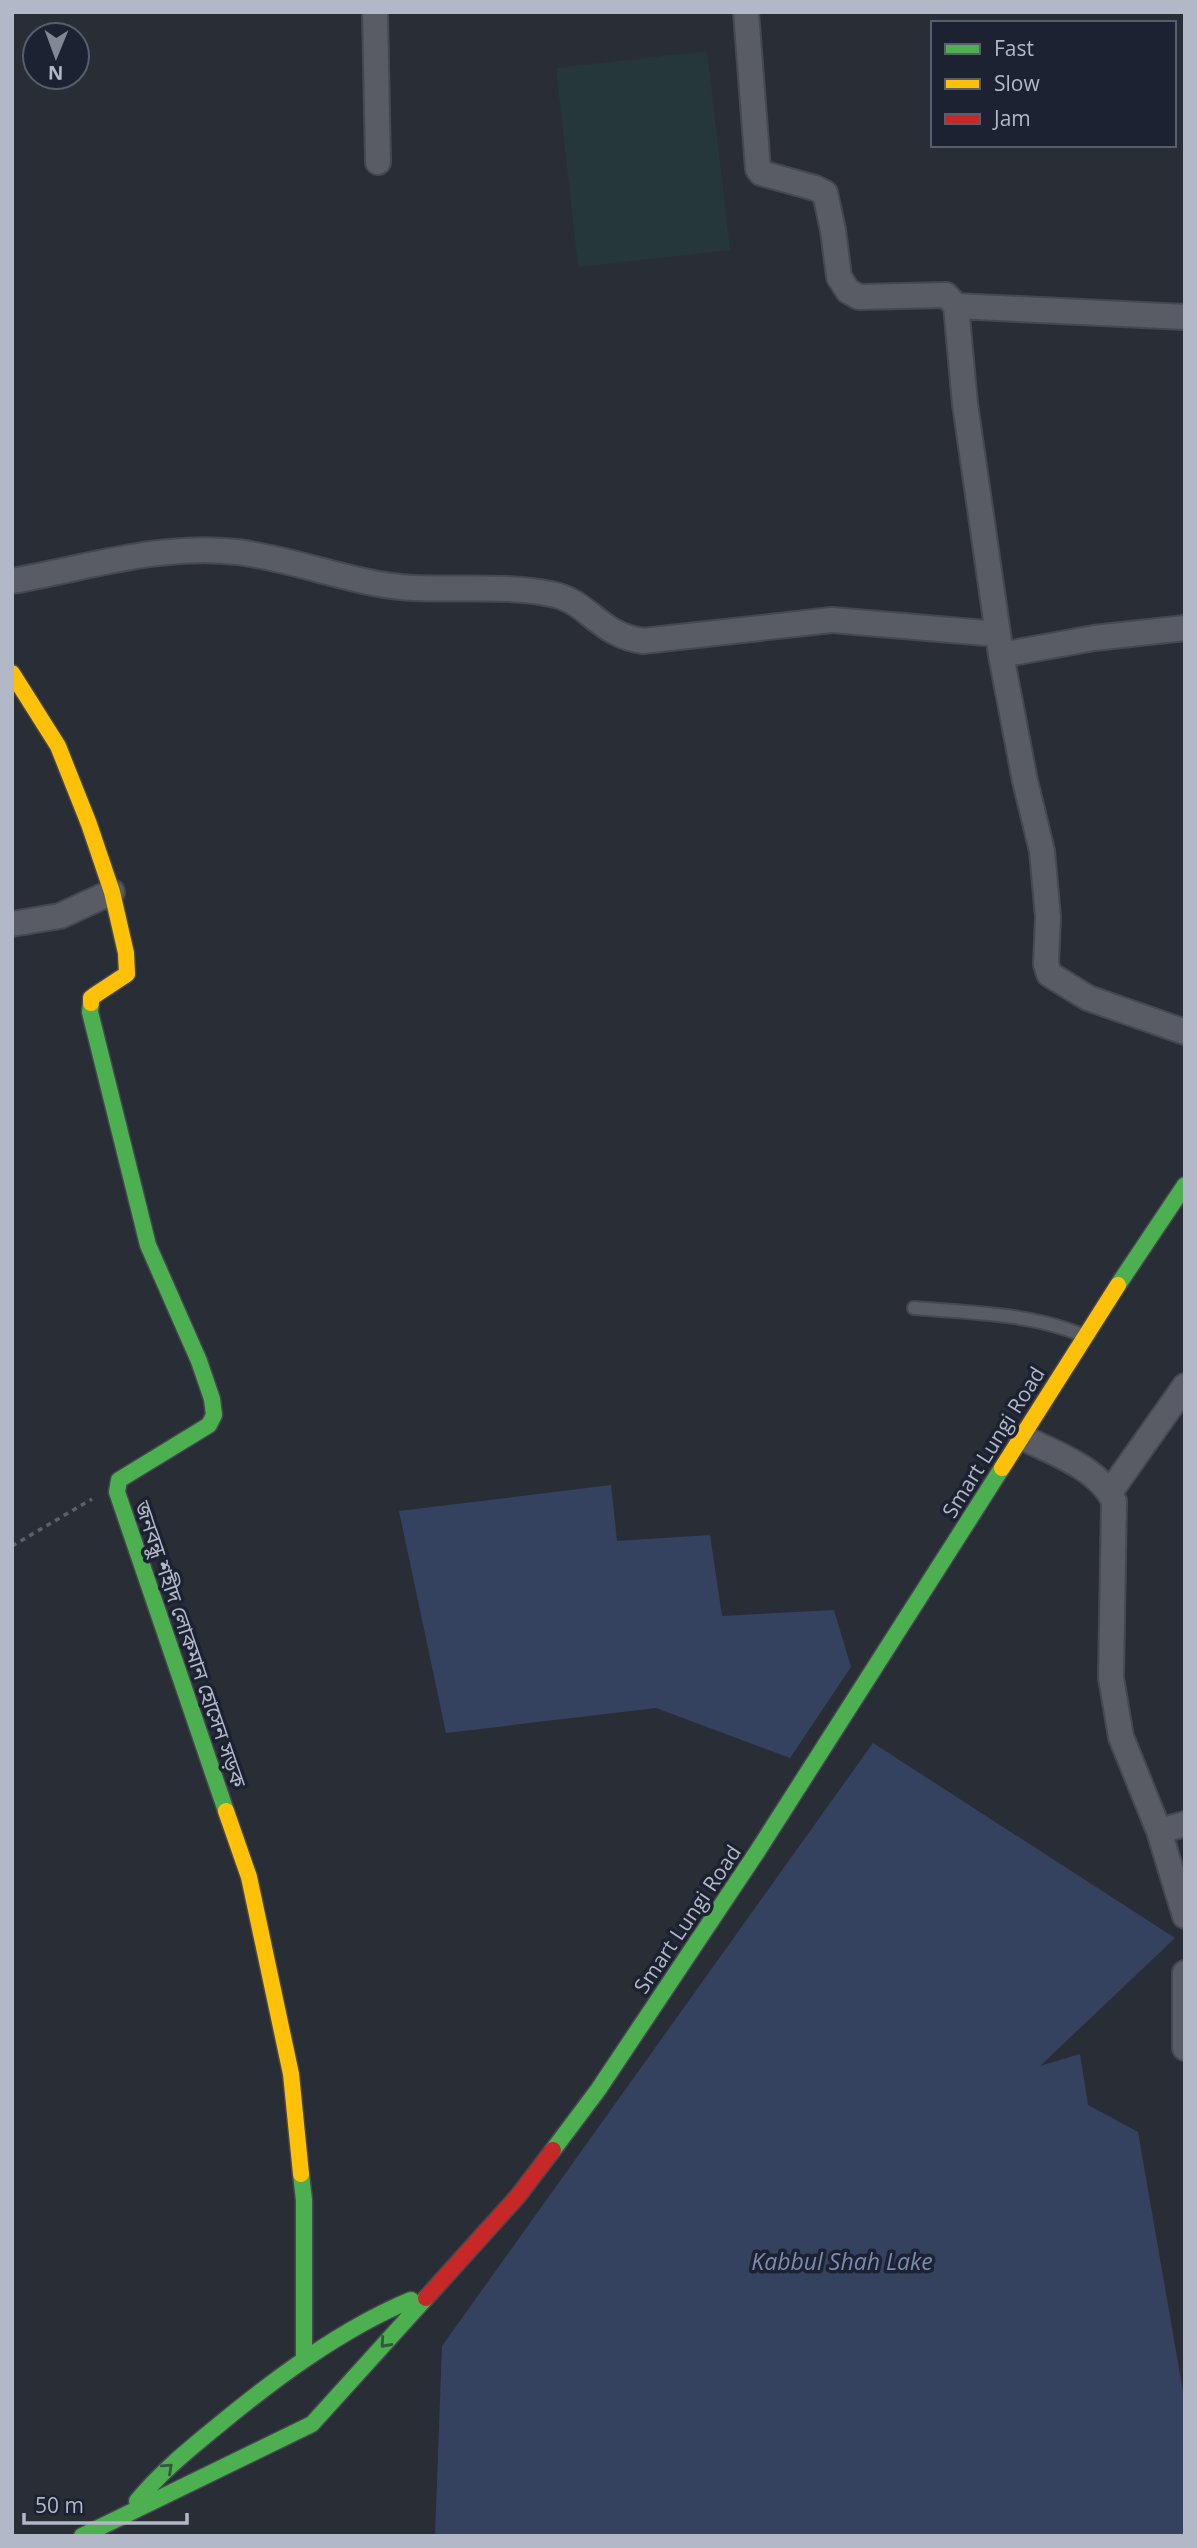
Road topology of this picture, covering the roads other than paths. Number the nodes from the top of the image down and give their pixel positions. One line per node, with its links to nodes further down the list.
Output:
1 (374, 12): 3 (street)
2 (746, 12): 4 (street)
3 (377, 162)
4 (956, 306): 5 (street); 8 (street)
5 (1185, 317)
6 (12, 581): 8 (street)
7 (1185, 628): 8 (street)
8 (1000, 644): 12 (street)
9 (12, 673): 10 (main road, জনবন্ধু শহীদ লোকমান হোসেন সড়ক)
10 (112, 892): 11 (street); 25 (main road, জনবন্ধু শহীদ লোকমান হোসেন সড়ক)
11 (12, 924)
12 (1181, 1032)
13 (1185, 1185): 15 (main road, Smart Lungi Road)
14 (914, 1308): 15 (lane)
15 (1084, 1336): 17 (main road, Smart Lungi Road)
16 (1182, 1397): 18 (street)
17 (1023, 1437): 18 (street); 24 (main road, Smart Lungi Road)
18 (1110, 1492): 20 (street)
19 (1185, 1824): 20 (street)
20 (1159, 1831): 21 (street)
21 (1185, 1916)
22 (1185, 1973): 23 (street)
23 (1185, 2048)
24 (430, 2292): 25 (main road); 26 (main road, Smart Lungi Road, one-way to 26)
25 (303, 2359): 26 (main road, one-way to 25)
26 (122, 2518): 27 (main road, Smart Lungi Road)
27 (82, 2536)

